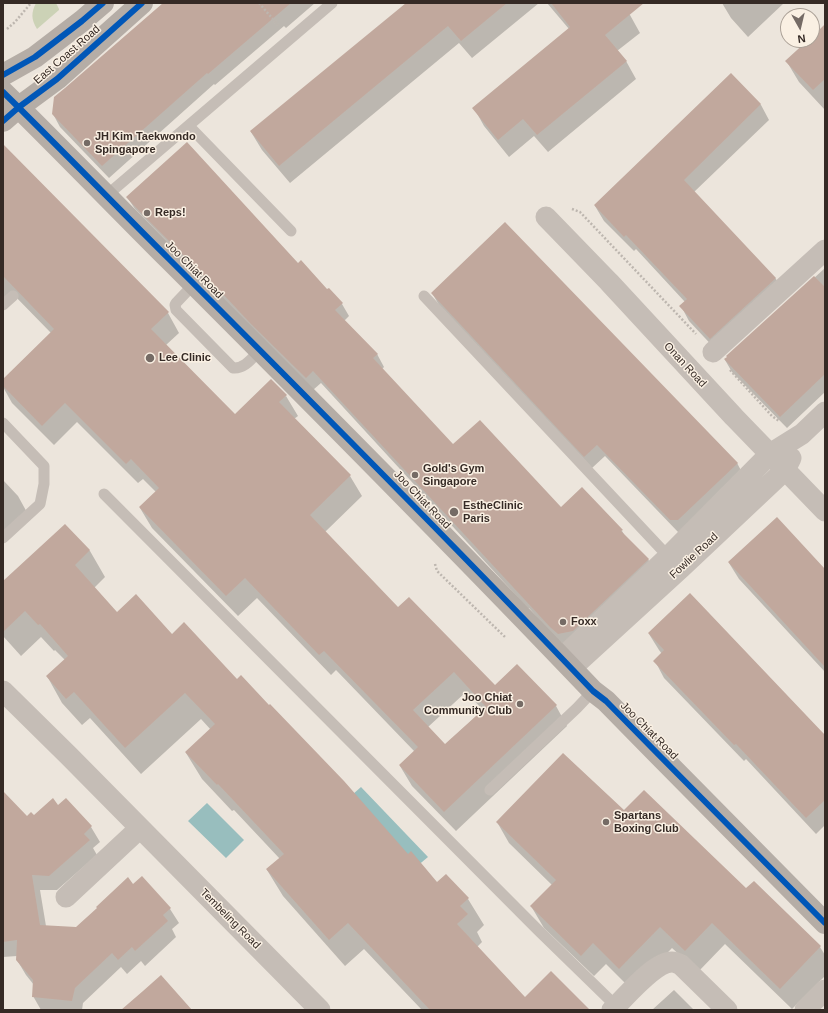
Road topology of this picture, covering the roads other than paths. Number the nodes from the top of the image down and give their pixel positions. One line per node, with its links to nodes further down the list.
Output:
1 (103, 3): 4 (street, East Coast Road)
2 (142, 3): 6 (street, East Coast Road)
3 (332, 3): 7 (lane)
4 (3, 75)
5 (3, 92): 6 (street, Joo Chiat Road)
6 (11, 114): 8 (street, Joo Chiat Road)
7 (189, 126): 8 (lane); 10 (lane)
8 (106, 196): 12 (street, Joo Chiat Road)
9 (548, 218): 21 (street, Onan Road)
10 (291, 231)
11 (825, 250): 17 (street)
12 (194, 284): 16 (street, Joo Chiat Road); 16 (lane)
13 (13, 296): 15 (lane)
14 (424, 296): 26 (lane)
15 (3, 306)
16 (260, 350): 27 (street, Joo Chiat Road)
17 (713, 352)
18 (825, 412): 20 (street, Fowlie Road)
19 (3, 423): 25 (lane)
20 (802, 434): 21 (street, Fowlie Road); 22 (street, Fowlie Road)
21 (770, 454): 22 (street, Onan Road); 26 (street, Fowlie Road)
22 (785, 470): 24 (street, Onan Road); 26 (street, Fowlie Road)
23 (104, 494): 35 (lane)
24 (825, 511)
25 (3, 538)
26 (675, 562): 27 (street, Fowlie Road)
27 (567, 663): 29 (street, Joo Chiat Road)
28 (3, 691): 31 (street, Tembeling Road)
29 (593, 691): 30 (lane); 33 (street, Joo Chiat Road)
30 (490, 790)
31 (140, 828): 32 (street); 36 (street, Tembeling Road)
32 (66, 897)
33 (825, 923)
34 (825, 990): 38 (street)
35 (614, 1008): 37 (street)
36 (320, 1010)
37 (727, 1010)
38 (805, 1010)

